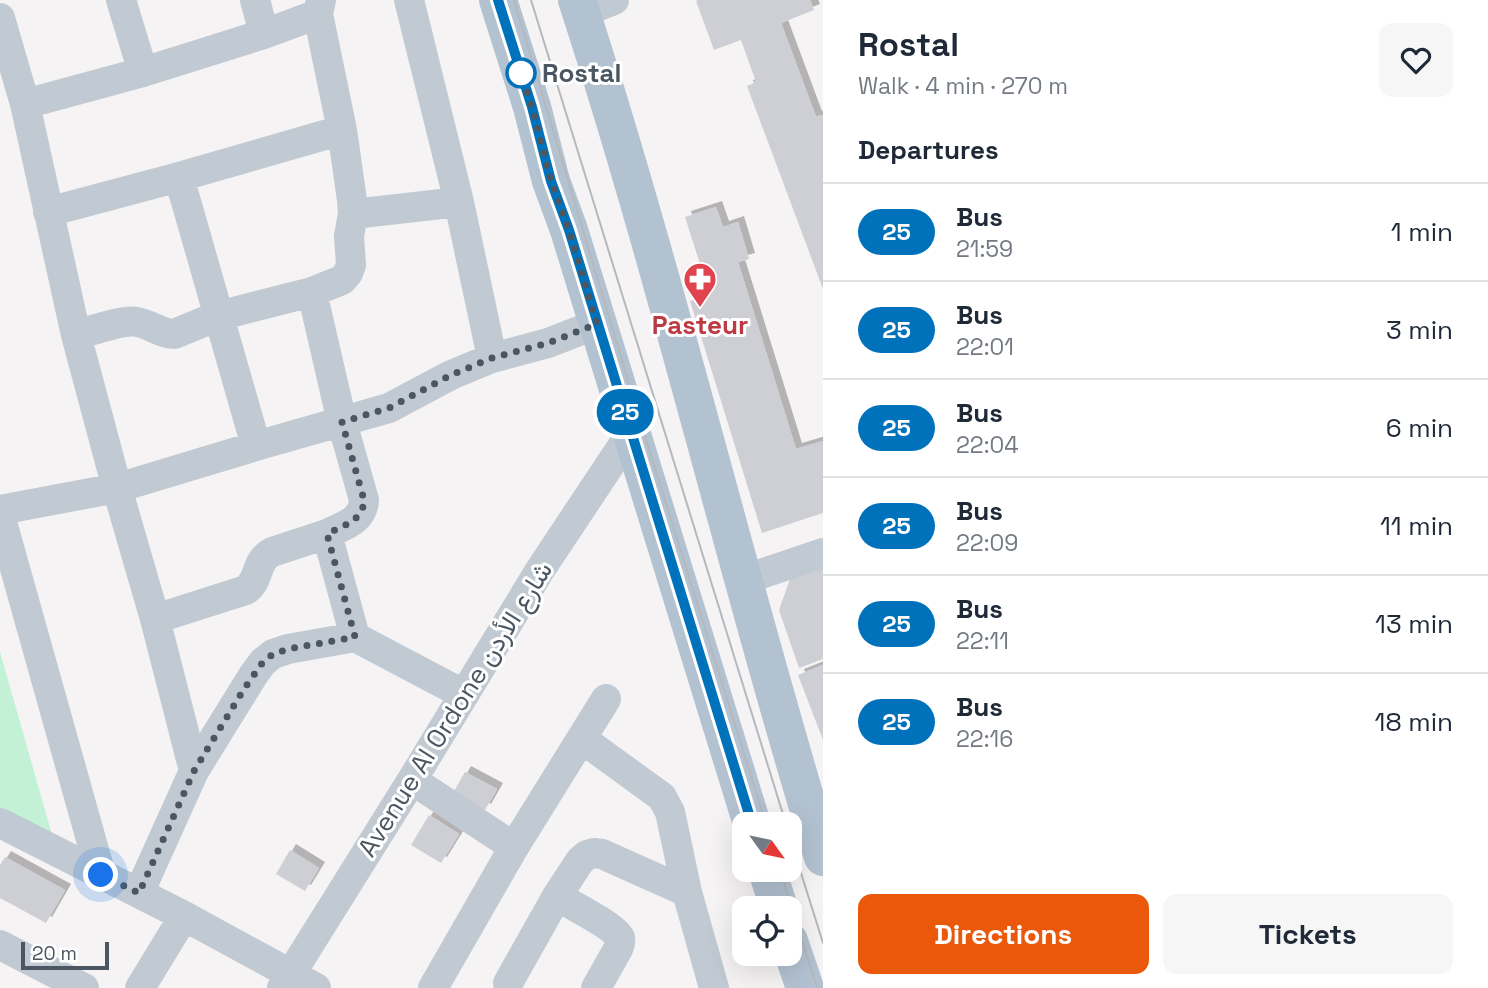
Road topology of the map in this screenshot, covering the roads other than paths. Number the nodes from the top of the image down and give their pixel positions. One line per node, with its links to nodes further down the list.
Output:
1 (121, 0): 9 (street)
2 (255, 0): 8 (street)
3 (409, 0): 13 (street)
4 (498, 0): 18 (main road)
5 (590, 4): 29 (main road)
6 (319, 7): 8 (street); 11 (street)
7 (0, 18): 10 (street)
8 (264, 34): 9 (street)
9 (143, 72): 10 (street)
10 (25, 104): 14 (street)
11 (342, 130): 12 (street); 15 (street)
12 (179, 177): 14 (street); 17 (street)
13 (459, 202): 15 (street); 20 (street)
14 (48, 212): 19 (street)
15 (353, 214): 16 (street)
16 (312, 292): 17 (street); 21 (street)
17 (218, 316): 19 (street); 23 (street)
18 (597, 324): 20 (street); 22 (main road)
19 (76, 335): 24 (street)
20 (492, 358): 21 (street)
21 (342, 422): 23 (street); 27 (street)
22 (631, 433): 32 (street, Avenue Al Ordone شارع الأردن); 37 (main road)
23 (256, 446): 24 (street)
24 (117, 488): 25 (street); 30 (street)
25 (0, 510)
26 (0, 515): 42 (street)
27 (327, 534): 30 (street); 31 (street)
28 (823, 553): 29 (street)
29 (743, 580): 38 (main road)
30 (155, 619): 35 (street)
31 (355, 637): 32 (street); 35 (street)
32 (463, 694): 36 (street, Avenue Al Ordone شارع الأردن)
33 (606, 699): 34 (street)
34 (582, 739): 40 (street); 43 (street)
35 (194, 771): 44 (street)
36 (412, 780): 40 (street); 49 (street, Avenue Al Ordone شارع الأردن)
37 (748, 812)
38 (817, 812): 41 (main road)
39 (1, 826): 42 (street)
40 (514, 847): 53 (street)
41 (823, 857)
42 (101, 875): 44 (street)
43 (687, 892): 45 (street); 55 (street)
44 (139, 893): 46 (street)
45 (557, 896): 50 (street); 54 (street)
46 (184, 916): 49 (street); 52 (street)
47 (0, 945): 51 (street)
48 (798, 966): 56 (main road)
49 (296, 983)
50 (508, 983)
51 (84, 988)
52 (140, 988)
53 (433, 988)
54 (596, 988)
55 (714, 988)
56 (805, 988)

